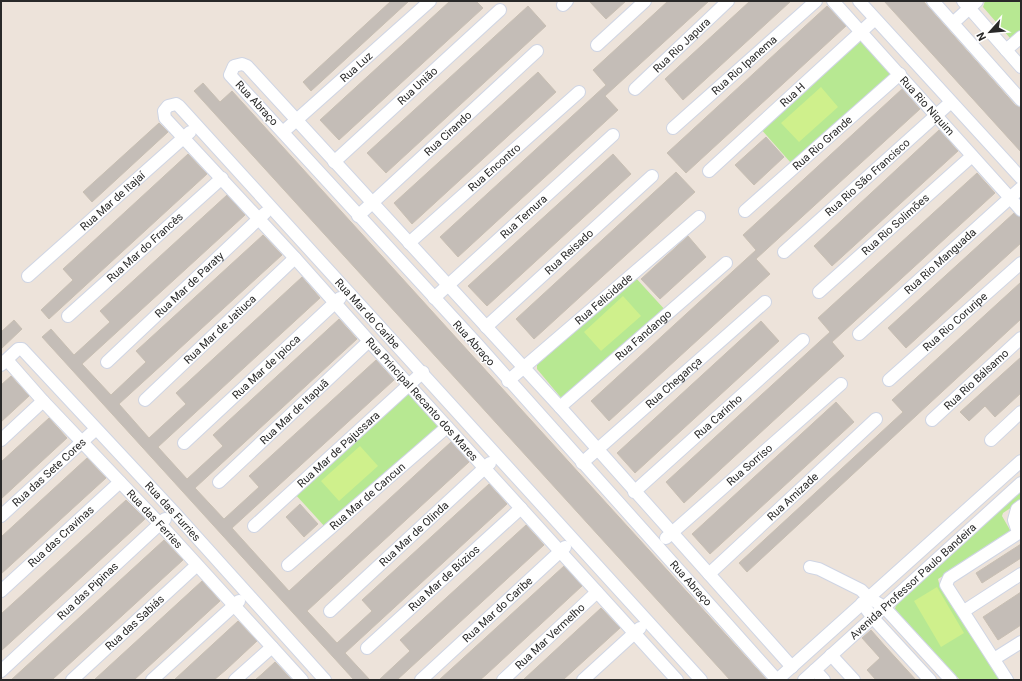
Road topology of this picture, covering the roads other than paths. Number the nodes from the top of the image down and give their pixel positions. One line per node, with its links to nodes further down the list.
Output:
1 (430, 1): 25 (street, Rua Luz)
2 (645, 1): 14 (street)
3 (728, 1): 19 (street, Rua Rio Japura)
4 (816, 1): 27 (street, Rua Rio Ipanema)
5 (833, 1): 12 (street, Rua Rio Niquim)
6 (859, 1): 10 (street, Rua Rio Niquim)
7 (934, 1): 11 (street)
8 (970, 3): 11 (street); 16 (street)
9 (500, 10): 32 (street, Rua União)
10 (876, 19): 12 (street, Rua H); 22 (street, Rua Rio Niquim)
11 (953, 23): 21 (street)
12 (861, 32): 18 (street, Rua Rio Niquim); 33 (street, Rua H)
13 (1021, 37): 16 (street)
14 (596, 45)
15 (537, 50): 39 (street, Rua Cirando)
16 (1006, 50): 17 (street)
17 (1021, 67)
18 (900, 74): 23 (street, Rua Rio Niquim); 42 (street, Rua Rio Grande)
19 (635, 89)
20 (580, 92): 46 (street, Rua Encontro)
21 (1021, 100)
22 (951, 102): 23 (street, Rua Rio São Francisco); 36 (street, Rua Rio Niquim)
23 (936, 115): 31 (street, Rua Rio Niquim); 47 (street, Rua Rio São Francisco)
24 (165, 118): 26 (street, Rua Mar do Caribe); 30 (street, Rua Principal Recanto dos Mares)
25 (296, 119): 28 (street, Rua Luz); 28 (street, Rua Abraço); 32 (street, Rua Abraço)
26 (197, 126): 30 (street, Rua Mar de Itajaí); 40 (street, Rua Mar do Caribe)
27 (673, 128)
28 (283, 132): 43 (street, Rua Abraço)
29 (613, 135): 52 (street, Rua Ternura)
30 (184, 138): 35 (street, Rua Principal Recanto dos Mares); 51 (street, Rua Mar de Itajaí)
31 (972, 156): 38 (street, Rua Rio Niquim); 54 (street, Rua Rio Solimões)
32 (334, 162): 39 (street, Rua Abraço)
33 (709, 171)
34 (652, 176): 59 (street, Rua Reisado)
35 (222, 178): 45 (street, Rua Principal Recanto dos Mares); 58 (street, Rua Mar do Francês)
36 (1021, 178)
37 (1021, 188): 38 (street, Rua Rio Manguada)
38 (1010, 198): 41 (street, Rua Rio Niquim); 60 (street, Rua Rio Manguada)
39 (372, 203): 43 (street, Rua Cirando); 46 (street, Rua Abraço)
40 (272, 207): 45 (street, Rua Mar de Paraty); 53 (street, Rua Mar do Caribe)
41 (1021, 210)
42 (745, 211)
43 (358, 216): 55 (street, Rua Abraço)
44 (699, 217): 66 (street, Rua Felicidade)
45 (259, 219): 48 (street, Rua Principal Recanto dos Mares); 65 (street, Rua Mar de Paraty)
46 (409, 243): 52 (street, Rua Abraço)
47 (784, 252)
48 (295, 258): 56 (street, Rua Principal Recanto dos Mares); 72 (street, Rua Mar de Jatiuca)
49 (726, 263): 74 (street, Rua Fandango)
50 (1021, 263): 68 (street, Rua Rio Coruripe)
51 (28, 276)
52 (447, 285): 55 (street, Rua Ternura); 59 (street, Rua Abraço)
53 (348, 290): 56 (street, Rua Mar de Ipioca); 67 (street, Rua Mar do Caribe)
54 (819, 292)
55 (434, 298): 69 (street, Rua Abraço)
56 (335, 302): 63 (street, Rua Principal Recanto dos Mares); 83 (street, Rua Mar de Ipioca)
57 (765, 302): 84 (street, Rua Chegança)
58 (68, 316)
59 (486, 327): 66 (street, Rua Abraço)
60 (859, 334)
61 (1021, 338): 77 (street, Rua Rio Bálsamo)
62 (802, 340): 92 (street, Rua Carinho)
63 (369, 341): 71 (street, Rua Principal Recanto dos Mares); 90 (street, Rua Mar de Itapuã)
64 (4, 362): 73 (street, Rua das Ferries); 79 (street, Rua das Furries)
65 (107, 362)
66 (523, 367): 69 (street, Rua Felicidade); 74 (street, Rua Abraço)
67 (423, 372): 71 (street, Rua Mar de Pajussara); 85 (street, Rua Mar do Caribe)
68 (889, 380)
69 (508, 381): 87 (street, Rua Abraço)
70 (841, 384): 99 (street, Rua Sorriso)
71 (408, 385): 78 (street, Rua Principal Recanto dos Mares); 98 (street, Rua Mar de Pajussara)
72 (145, 400)
73 (43, 401): 80 (street); 82 (street, Rua das Ferries)
74 (560, 407): 84 (street, Rua Abraço)
75 (1021, 412): 81 (street)
76 (876, 419): 106 (street, Rua Amizade)
77 (932, 420)
78 (447, 427): 88 (street, Rua Principal Recanto dos Mares); 104 (street, Rua Mar de Cancun)
79 (96, 429): 82 (street, Rua das Sete Cores); 95 (street, Rua das Furries)
80 (1, 440)
81 (991, 440)
82 (83, 442): 89 (street, Rua das Ferries); 96 (street, Rua das Sete Cores)
83 (184, 442)
84 (597, 451): 87 (street, Rua Chegança); 92 (street, Rua Abraço)
85 (498, 456): 88 (street, Rua Mar de Olinda); 100 (street, Rua Mar do Caribe)
86 (1021, 460): 111 (street, Avenida Professor Paulo Bandeira)
87 (582, 463): 101 (street, Rua Abraço)
88 (485, 468): 94 (street, Rua Principal Recanto dos Mares); 114 (street, Rua Mar de Olinda)
89 (120, 482): 97 (street, Rua das Ferries); 108 (street, Rua das Cravinas)
90 (219, 482)
91 (1021, 483): 113 (street, Avenida Professor Paulo Bandeira)
92 (634, 492): 99 (street, Rua Abraço)
93 (1021, 506): 115 (street)
94 (521, 508): 102 (street, Rua Principal Recanto dos Mares); 123 (street, Rua Mar de Búzios)
95 (173, 511): 97 (street, Rua das Pipinas); 110 (street, Rua das Furries)
96 (1, 516)
97 (160, 524): 103 (street, Rua das Ferries); 128 (street, Rua das Pipinas)
98 (254, 526)
99 (671, 533): 101 (street, Rua Sorriso); 106 (street, Rua Abraço)
100 (573, 540): 102 (street, Rua Mar do Caribe); 118 (street, Rua Mar do Caribe)
101 (657, 546): 119 (street, Rua Abraço)
102 (560, 552): 109 (street, Rua Principal Recanto dos Mares); 135 (street, Rua Mar do Caribe)
103 (197, 565): 112 (street, Rua das Ferries); 131 (street, Rua das Sabiás)
104 (288, 565)
105 (810, 567): 111 (street)
106 (709, 574): 116 (street, Rua Abraço)
107 (1021, 574): 115 (street)
108 (1, 591)
109 (597, 592): 120 (street, Rua Principal Recanto dos Mares); 136 (street, Rua Mar Vermelho)
110 (248, 593): 112 (street); 129 (street, Rua das Furries)
111 (865, 600): 113 (street); 117 (street); 126 (street, Avenida Professor Paulo Bandeira)
112 (235, 606): 122 (street, Rua das Ferries); 132 (street)
113 (884, 607): 117 (street, Avenida Professor Paulo Bandeira); 144 (street)
114 (330, 611)
115 (964, 611): 125 (street)
116 (745, 614): 119 (street); 126 (street, Rua Abraço)
117 (873, 618): 124 (street, Avenida Professor Paulo Bandeira); 143 (street)
118 (648, 621): 120 (street); 139 (street, Rua Mar do Caribe)
119 (731, 627): 140 (street, Rua Abraço)
120 (635, 633): 137 (street); 138 (street, Rua Principal Recanto dos Mares)
121 (1021, 642): 125 (street)
122 (272, 647): 133 (street); 134 (street, Rua das Ferries)
123 (367, 648)
124 (831, 654): 127 (street, Avenida Professor Paulo Bandeira); 130 (street)
125 (994, 659): 145 (street)
126 (792, 667): 140 (street, Avenida Professor Paulo Bandeira)
127 (815, 670): 141 (street, Avenida Professor Paulo Bandeira); 142 (street)
128 (1, 671)
129 (322, 679)
130 (853, 679)
131 (72, 680)
132 (152, 680)
133 (235, 680)
134 (302, 680)
135 (421, 680)
136 (503, 680)
137 (583, 680)
138 (677, 680)
139 (701, 680)
140 (777, 680)
141 (804, 680)
142 (824, 680)
143 (930, 680)
144 (951, 680)
145 (1007, 680)

